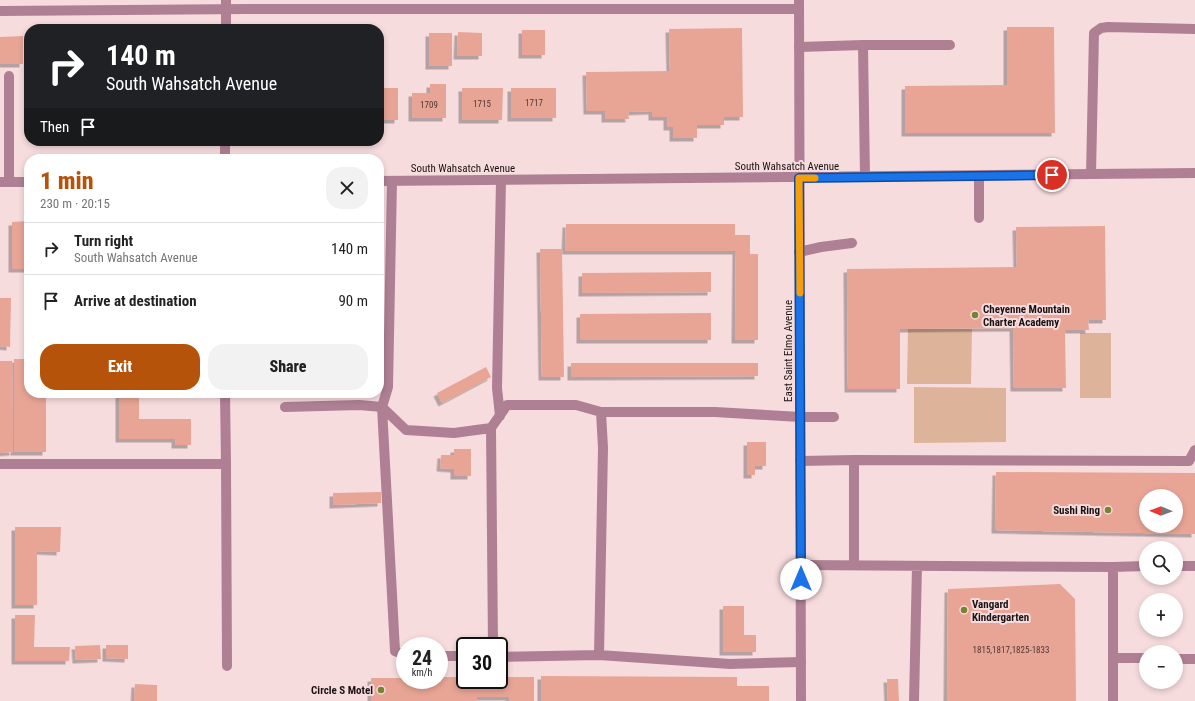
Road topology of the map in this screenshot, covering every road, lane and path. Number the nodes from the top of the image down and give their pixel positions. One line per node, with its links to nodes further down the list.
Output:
1 (799, 4): 3 (street); 9 (street, East Saint Elmo Avenue)
2 (226, 5): 3 (street); 4 (street); 5 (street)
3 (431, 5)
4 (0, 12)
5 (226, 24)
6 (1195, 29): 11 (street)
7 (950, 44): 8 (street)
8 (863, 46): 9 (street); 14 (street)
9 (799, 47): 15 (street, East Saint Elmo Avenue)
10 (9, 76): 19 (street)
11 (1091, 174): 12 (street, South Wahsatch Avenue); 13 (street, South Wahsatch Avenue)
12 (1195, 174)
13 (979, 176): 14 (street, South Wahsatch Avenue); 21 (street)
14 (865, 177): 15 (street, South Wahsatch Avenue)
15 (799, 178): 16 (street, South Wahsatch Avenue); 23 (street, East Saint Elmo Avenue)
16 (500, 180): 18 (street, South Wahsatch Avenue); 28 (street)
17 (384, 181): 18 (street, South Wahsatch Avenue)
18 (392, 181): 26 (street)
19 (4, 182): 20 (street)
20 (24, 182)
21 (979, 218)
22 (852, 243): 23 (street)
23 (799, 252): 29 (street, East Saint Elmo Avenue)
24 (226, 398): 36 (street)
25 (285, 407): 26 (street)
26 (382, 407): 31 (street); 45 (street)
27 (601, 412): 28 (street); 29 (street); 46 (street)
28 (500, 416): 31 (street)
29 (800, 417): 30 (street); 33 (street, East Saint Elmo Avenue)
30 (834, 417)
31 (491, 428): 44 (street)
32 (1195, 450): 34 (street)
33 (800, 460): 34 (street); 37 (street, East Saint Elmo Avenue)
34 (854, 460): 38 (street)
35 (0, 464): 36 (street)
36 (226, 464): 53 (street)
37 (800, 565): 38 (street); 52 (street, East Saint Elmo Avenue)
38 (854, 566): 39 (street)
39 (917, 566): 43 (street); 55 (street)
40 (1139, 566): 43 (street)
41 (1183, 566): 42 (street)
42 (1195, 566)
43 (1113, 567): 48 (street)
44 (493, 637)
45 (396, 651)
46 (599, 655): 47 (street); 52 (street)
47 (508, 657)
48 (1113, 658): 49 (street); 56 (street)
49 (1139, 658)
50 (1183, 659): 51 (street)
51 (1195, 659)
52 (801, 662): 54 (street, East Saint Elmo Avenue)
53 (227, 666)
54 (801, 701)
55 (914, 701)
56 (1113, 701)

